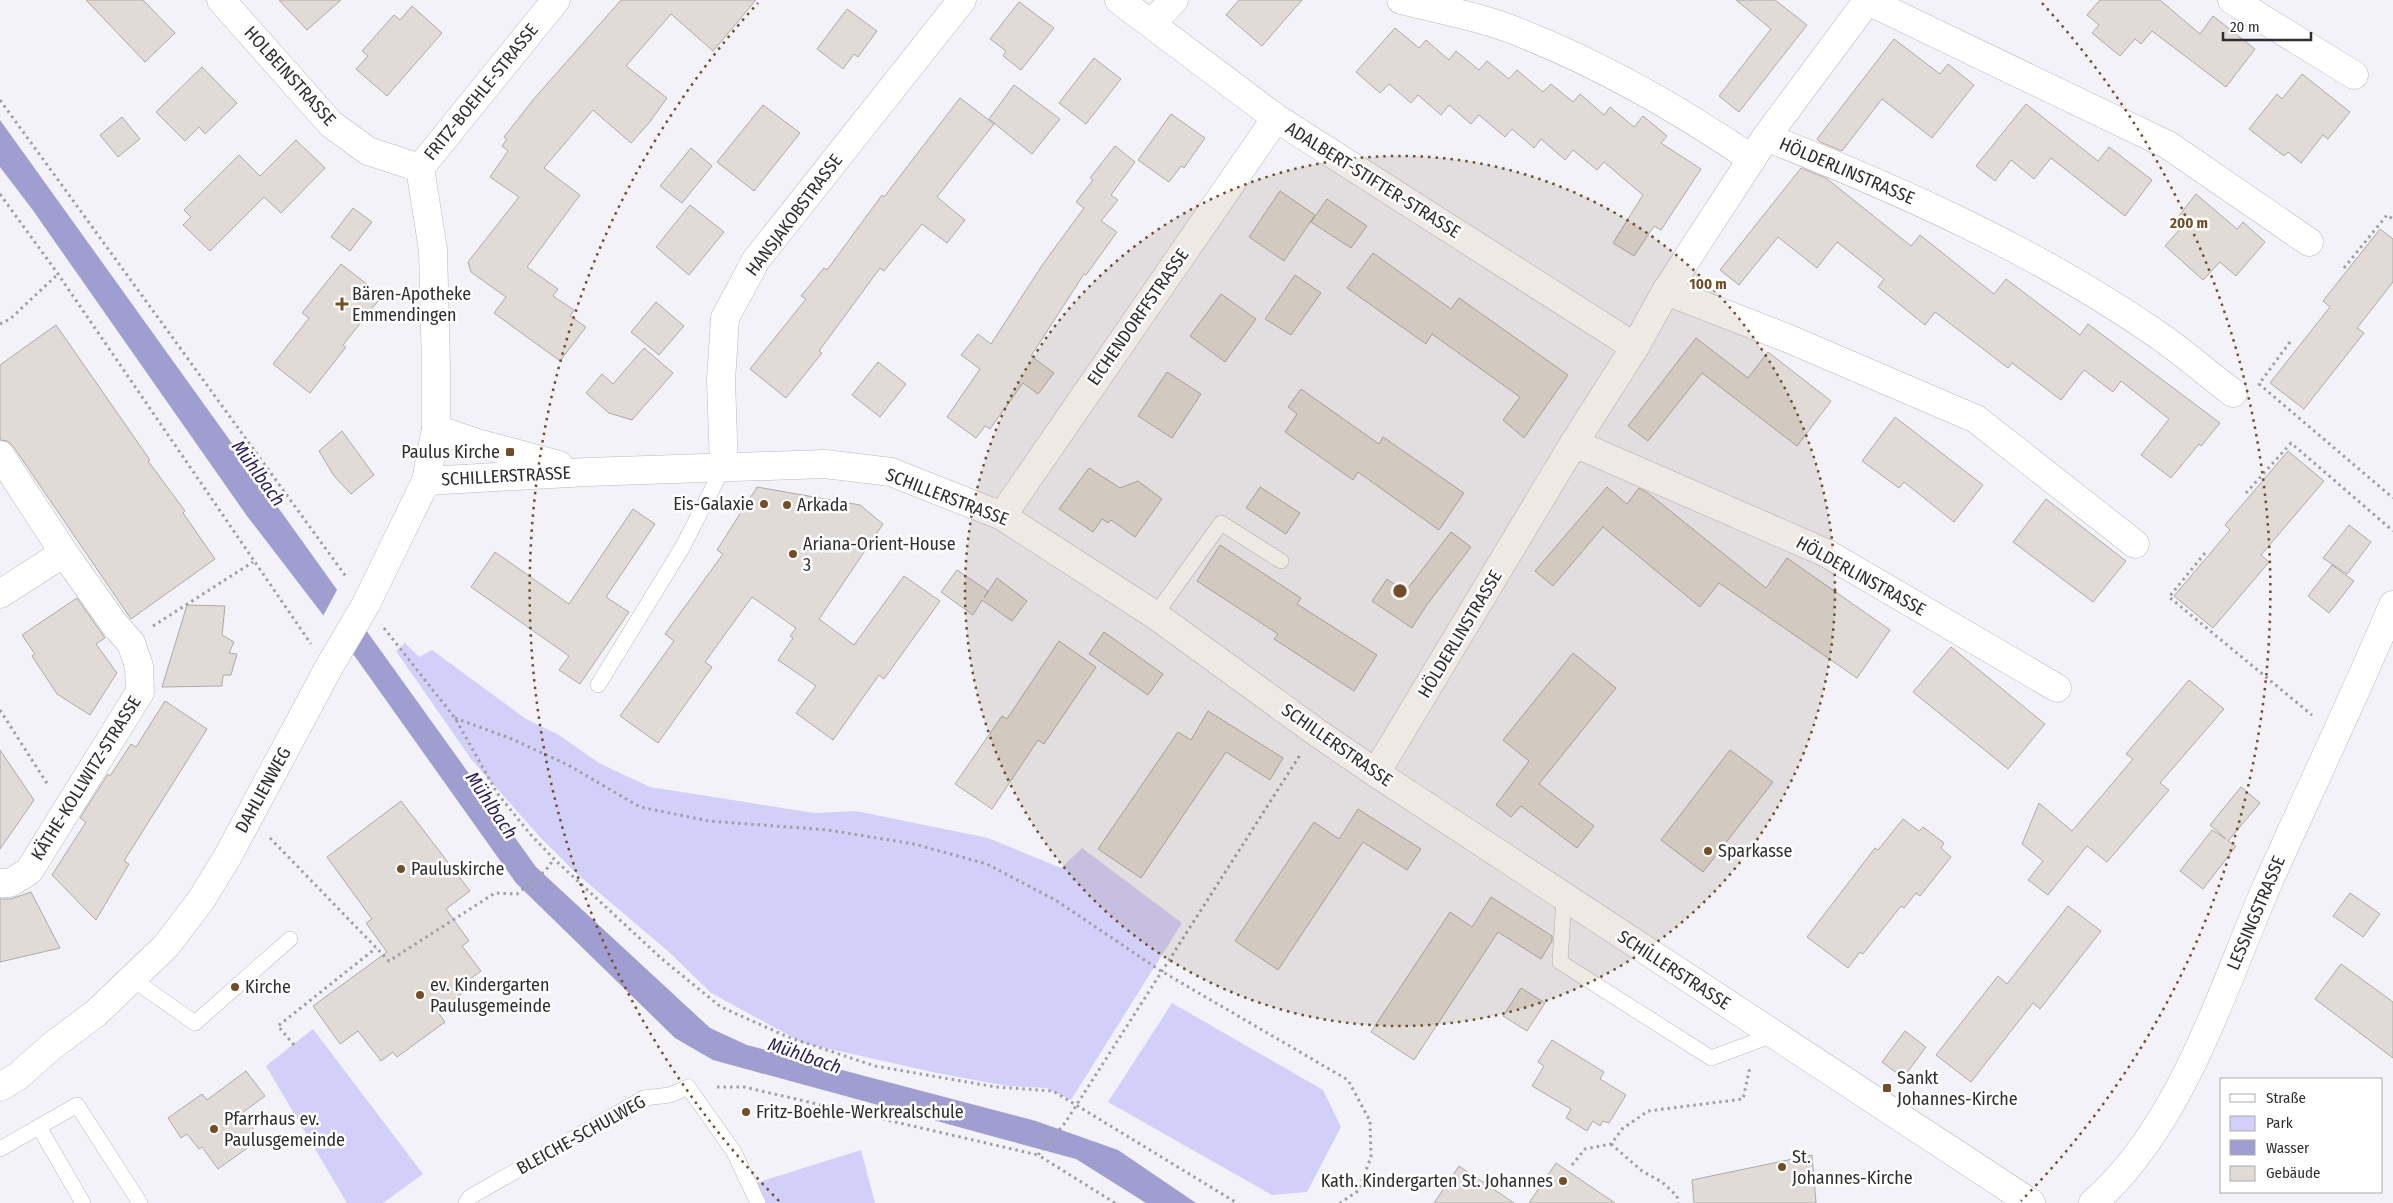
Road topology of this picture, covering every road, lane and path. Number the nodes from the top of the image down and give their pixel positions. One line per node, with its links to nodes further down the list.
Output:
1 (221, 0): 14 (street, HOLBEINSTRASSE)
2 (556, 0): 14 (street, FRITZ-BOEHLE-STRASSE)
3 (962, 0): 28 (street, HANSJAKOBSTRASSE)
4 (1119, 0): 9 (street, ADALBERT-STIFTER-STRASSE)
5 (1174, 0): 9 (street)
6 (1401, 0): 13 (street, HÖLDERLINSTRASSE)
7 (1868, 0): 13 (street, HÖLDERLINSTRASSE); 17 (street, HÖLDERLINSTRASSE)
8 (2232, 0): 10 (street)
9 (1152, 23): 12 (street, ADALBERT-STIFTER-STRASSE)
10 (2354, 75)
11 (0, 100): 42 (path)
12 (1276, 118): 23 (street, ADALBERT-STIFTER-STRASSE); 33 (street, EICHENDORFFSTRASSE)
13 (1759, 148): 20 (street, HÖLDERLINSTRASSE); 24 (street, HÖLDERLINSTRASSE)
14 (420, 168): 25 (street, FRITZ-BOEHLE-STRASSE)
15 (0, 194): 19 (path)
16 (2393, 219): 18 (path)
17 (2309, 242)
18 (2344, 268)
19 (58, 274): 21 (path); 39 (path)
20 (1666, 290): 23 (street, HÖLDERLINSTRASSE); 35 (street)
21 (0, 324)
22 (2290, 342): 32 (path)
23 (1635, 347): 26 (street, HÖLDERLINSTRASSE)
24 (2233, 393)
25 (436, 429): 29 (street, SCHILLERSTRASSE); 30 (street, DAHLIENWEG)
26 (1574, 443): 48 (street, HÖLDERLINSTRASSE); 53 (street, HÖLDERLINSTRASSE)
27 (0, 455): 36 (street, KÄTHE-KOLLWITZ-STRASSE)
28 (724, 466): 29 (street, SCHILLERSTRASSE); 33 (street, SCHILLERSTRASSE); 47 (lane)
29 (586, 472): 30 (street, SCHILLERSTRASSE)
30 (426, 481): 42 (street, DAHLIENWEG)
31 (2246, 493): 34 (path)
32 (2393, 498)
33 (1002, 516): 43 (street, SCHILLERSTRASSE)
34 (2393, 531)
35 (2135, 544)
36 (64, 553): 40 (street); 44 (street, KÄTHE-KOLLWITZ-STRASSE)
37 (2205, 553): 52 (path)
38 (1281, 561): 43 (lane)
39 (253, 562): 44 (path); 46 (path)
40 (0, 594)
41 (2393, 605): 52 (street, LESSINGSTRASSE)
42 (363, 609): 46 (street, DAHLIENWEG)
43 (1155, 615): 51 (street, SCHILLERSTRASSE)
44 (131, 643): 54 (street, KÄTHE-KOLLWITZ-STRASSE)
45 (400, 648): 50 (path)
46 (328, 669): 55 (street, DAHLIENWEG)
47 (598, 684)
48 (2057, 688)
49 (0, 710): 54 (path)
50 (455, 718): 56 (path); 61 (path)
51 (1316, 732): 53 (street, SCHILLERSTRASSE); 61 (path)
52 (2336, 735): 82 (street, LESSINGSTRASSE)
53 (1376, 773): 58 (street, SCHILLERSTRASSE)
54 (66, 813): 57 (street, KÄTHE-KOLLWITZ-STRASSE)
55 (248, 816): 60 (path); 62 (street, DAHLIENWEG)
56 (554, 860): 60 (path); 67 (path)
57 (0, 883)
58 (1564, 898): 63 (street, SCHILLERSTRASSE); 63 (lane)
59 (290, 939): 62 (lane)
60 (376, 948): 64 (path)
61 (1161, 971): 67 (path); 79 (path)
62 (132, 979): 65 (street, DAHLIENWEG)
63 (1761, 1039): 69 (path); 81 (street, SCHILLERSTRASSE)
64 (294, 1044)
65 (0, 1087)
66 (688, 1087): 71 (path); 75 (lane, BLEICHE-SCHULWEG); 76 (lane)
67 (1076, 1105): 71 (path); 78 (path)
68 (39, 1127): 70 (lane); 73 (lane); 74 (lane)
69 (1612, 1144): 72 (path); 80 (path)
70 (0, 1149)
71 (1038, 1155): 77 (path)
72 (1572, 1165)
73 (83, 1203)
74 (140, 1203)
75 (466, 1203)
76 (758, 1203)
77 (1115, 1203)
78 (1237, 1203)
79 (1340, 1203)
80 (1678, 1203)
81 (2031, 1203)
82 (2093, 1203)

